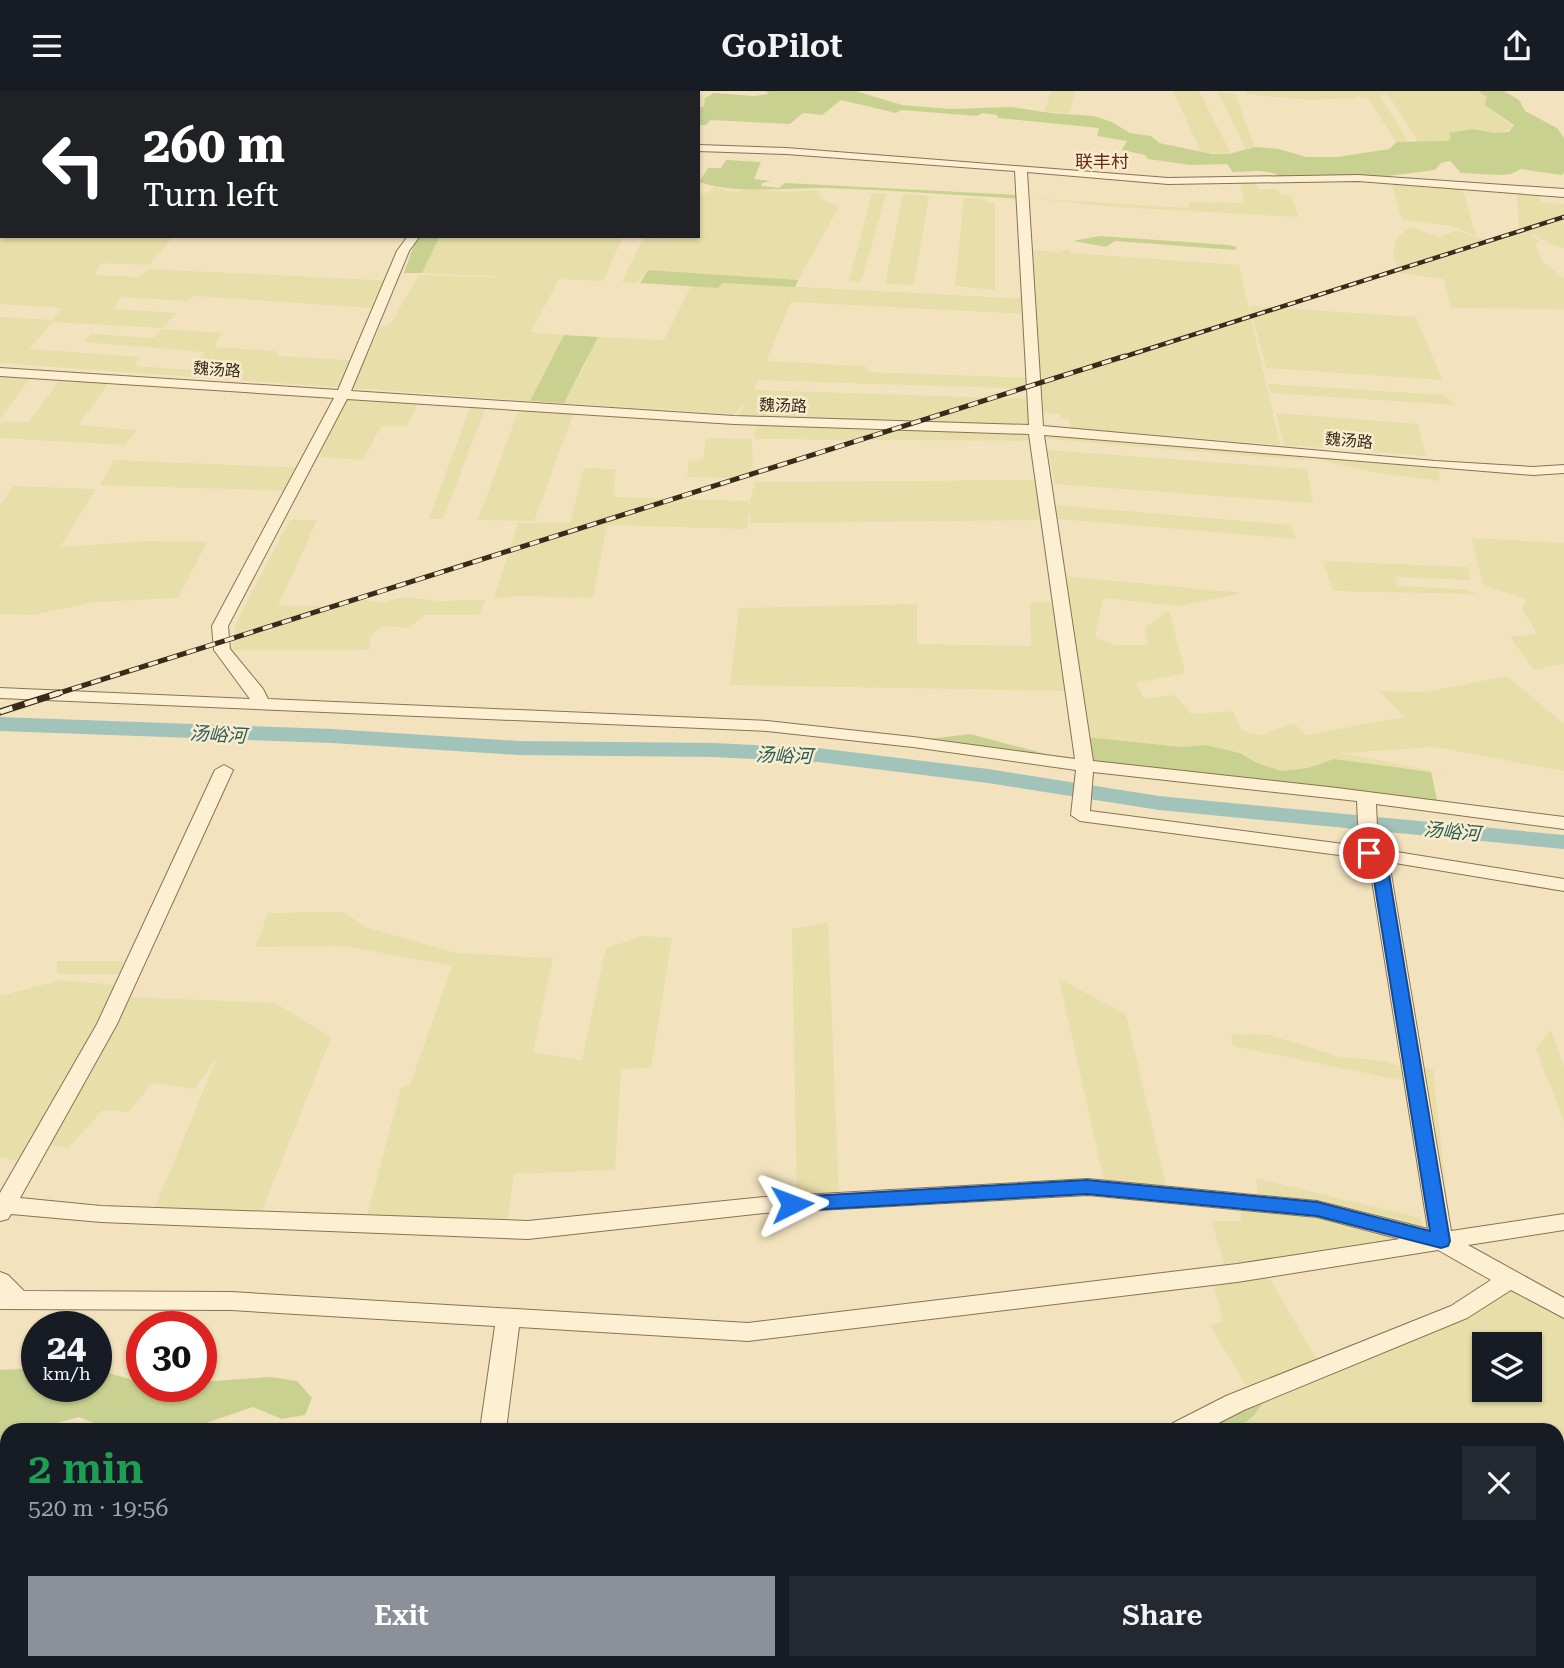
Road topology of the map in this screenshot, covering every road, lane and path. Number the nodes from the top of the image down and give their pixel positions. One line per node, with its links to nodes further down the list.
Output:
1 (700, 148): 2 (street)
2 (1021, 167): 3 (street); 7 (street)
3 (1564, 193)
4 (412, 238): 6 (street)
5 (0, 372): 6 (street, 魏汤路)
6 (343, 394): 7 (street, 魏汤路); 10 (street)
7 (1035, 430): 8 (street, 魏汤路); 12 (street)
8 (1564, 469)
9 (0, 693): 10 (street)
10 (261, 706): 12 (street)
11 (224, 770): 17 (street)
12 (1085, 770): 13 (street); 15 (street)
13 (1366, 797): 14 (street); 15 (street)
14 (1564, 823)
15 (1369, 853): 16 (street); 19 (street)
16 (1564, 885)
17 (2, 1208): 19 (street)
18 (1564, 1222): 19 (street)
19 (1441, 1241): 20 (street); 24 (street)
20 (1510, 1279): 23 (street); 26 (street)
21 (0, 1281): 22 (street)
22 (9, 1300): 24 (street)
23 (1564, 1309)
24 (508, 1318): 25 (street)
25 (495, 1423)
26 (1196, 1423)

